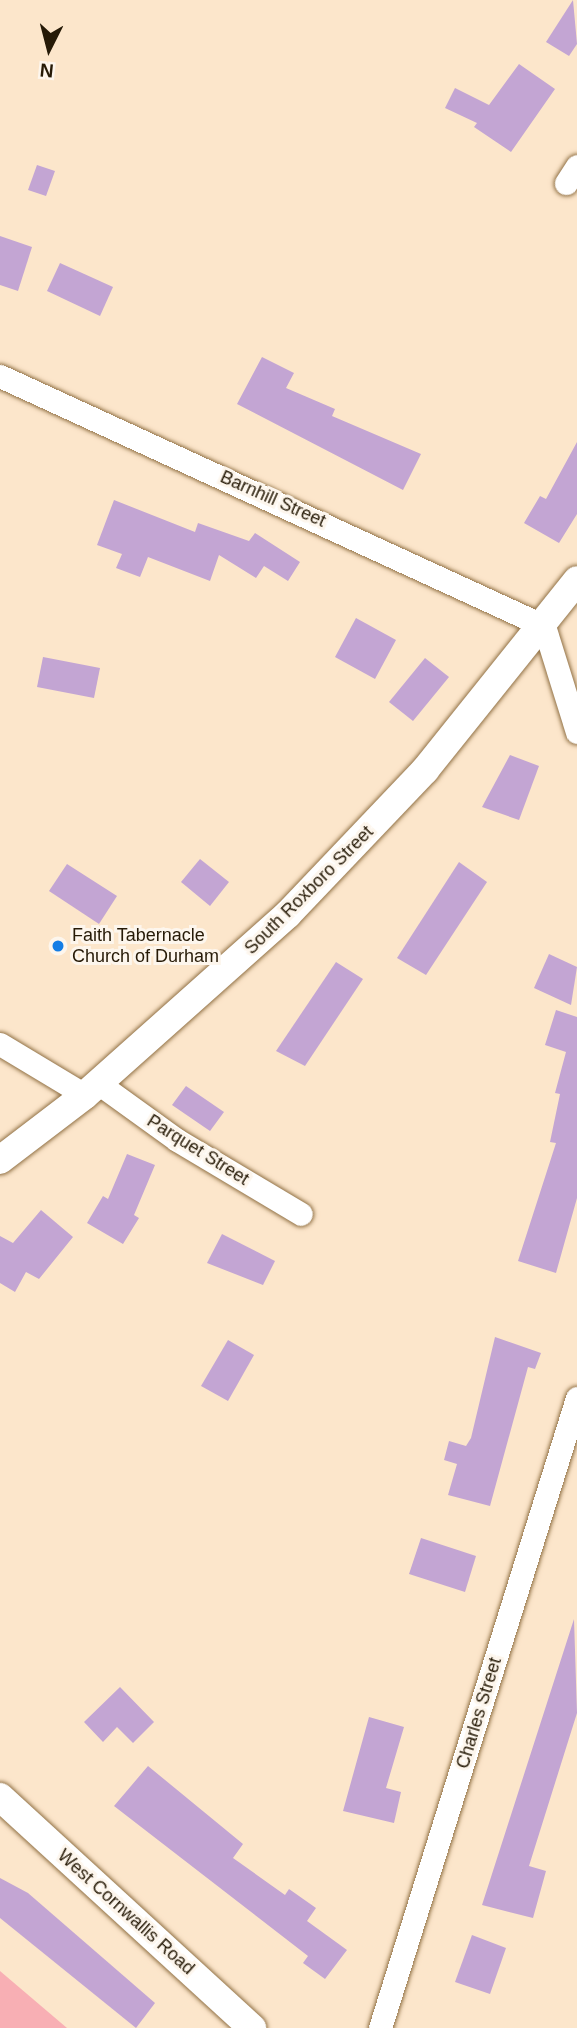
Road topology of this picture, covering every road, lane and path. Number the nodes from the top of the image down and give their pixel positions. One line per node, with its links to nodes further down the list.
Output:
1 (0, 376): 3 (street, Barnhill Street)
2 (577, 580): 3 (street, South Roxboro Street)
3 (544, 626): 4 (street); 6 (street, South Roxboro Street)
4 (577, 732)
5 (0, 1044): 6 (street, Parquet Street)
6 (92, 1089): 7 (street, South Roxboro Street); 8 (street, Parquet Street)
7 (0, 1160)
8 (301, 1213)
9 (577, 1398): 12 (street, Charles Street)
10 (0, 1797): 11 (street, West Cornwallis Road)
11 (252, 2028)
12 (380, 2028)

